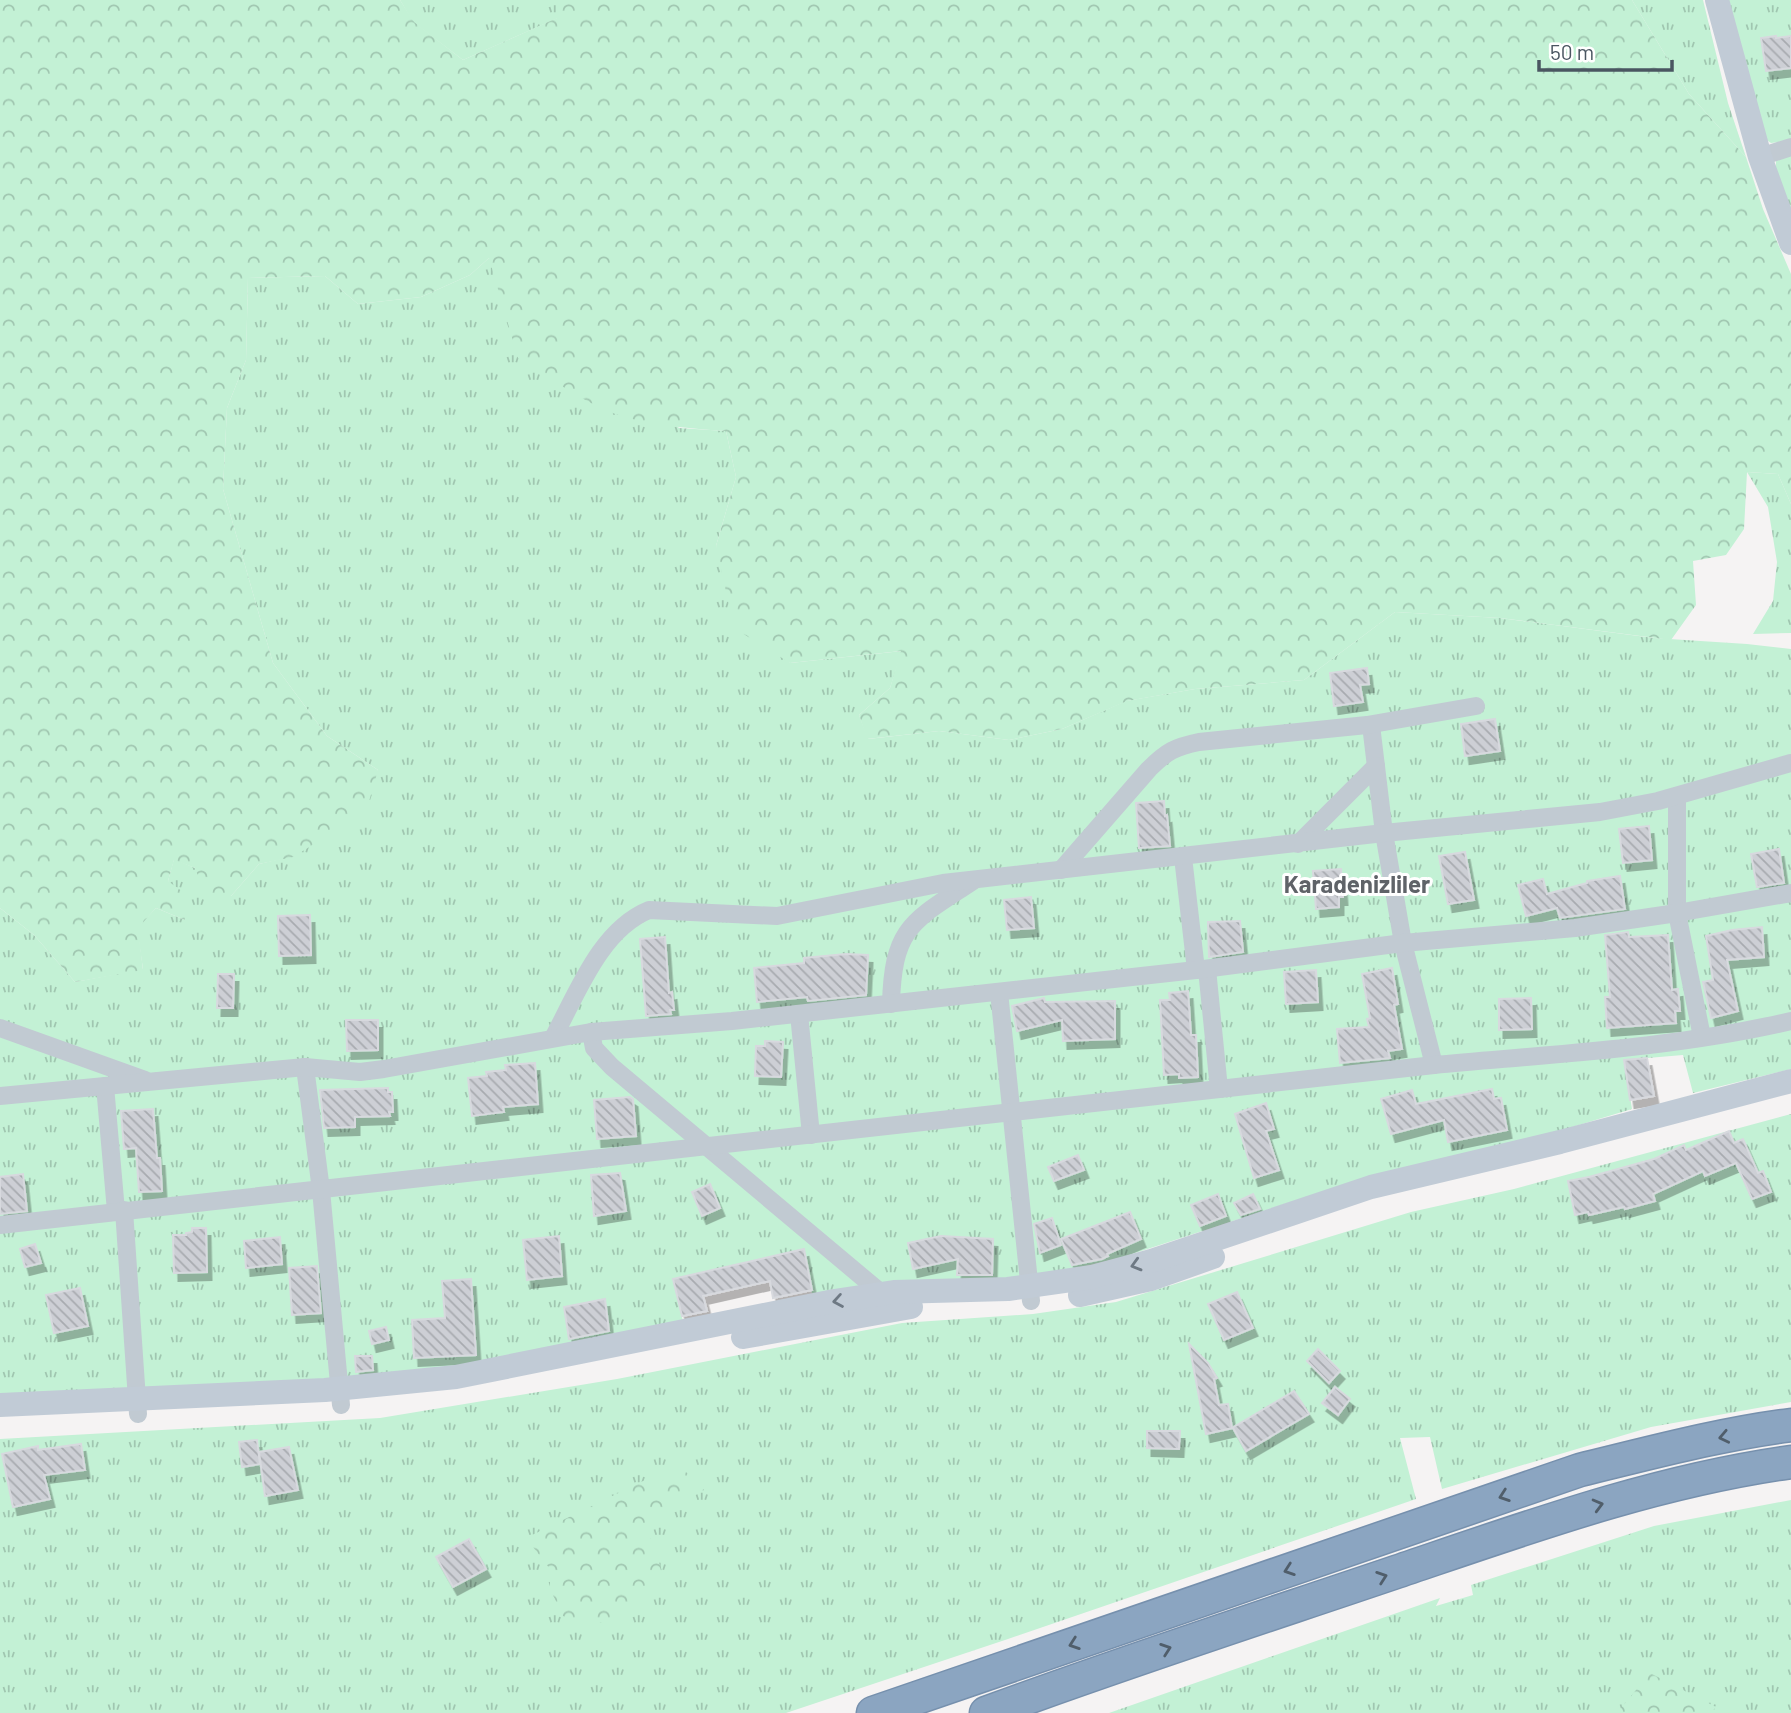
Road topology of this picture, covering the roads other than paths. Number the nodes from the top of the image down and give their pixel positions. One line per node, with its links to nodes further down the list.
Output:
1 (1717, 0): 3 (main road)
2 (1791, 147): 3 (street)
3 (1760, 157): 4 (main road)
4 (1791, 243)
5 (1476, 706): 6 (street)
6 (1371, 725): 8 (street); 13 (street)
7 (1791, 763): 9 (street)
8 (1376, 766): 10 (street); 11 (street)
9 (1677, 796): 10 (street); 16 (street)
10 (1384, 833): 11 (street); 17 (street)
11 (1298, 844): 12 (street)
12 (1183, 857): 13 (street); 18 (street)
13 (1062, 870): 14 (street)
14 (976, 879): 20 (street); 26 (street)
15 (1791, 893): 16 (street)
16 (1677, 913): 17 (street); 25 (street)
17 (1403, 943): 18 (street); 27 (street)
18 (1202, 969): 19 (street); 32 (street)
19 (999, 992): 20 (street); 35 (street)
20 (891, 1004): 21 (street)
21 (799, 1014): 24 (street); 36 (street)
22 (1791, 1021): 25 (street)
23 (0, 1028): 30 (street)
24 (591, 1032): 26 (street); 37 (street)
25 (1702, 1037): 27 (street)
26 (553, 1038): 28 (street)
27 (1434, 1065): 32 (street)
28 (305, 1067): 30 (street); 38 (street)
29 (1791, 1081): 41 (main road, one-way to 41)
30 (150, 1082): 31 (street)
31 (105, 1086): 33 (street); 39 (street)
32 (1219, 1089): 35 (street)
33 (0, 1096)
34 (1791, 1097): 41 (main road)
35 (1010, 1113): 36 (street); 41 (street)
36 (811, 1135): 37 (street)
37 (707, 1147): 38 (street); 42 (street)
38 (321, 1190): 39 (street); 43 (street)
39 (120, 1210): 40 (street); 45 (street)
40 (0, 1225)
41 (1030, 1294): 42 (main road)
42 (891, 1301): 43 (main road)
43 (341, 1397): 45 (main road)
44 (0, 1405): 45 (main road)
45 (138, 1406): 46 (main road)
46 (0, 1421)
47 (1791, 1426): 49 (highway, one-way to 49)
48 (1791, 1462): 50 (highway, one-way to 48)
49 (873, 1713)
50 (986, 1713)

